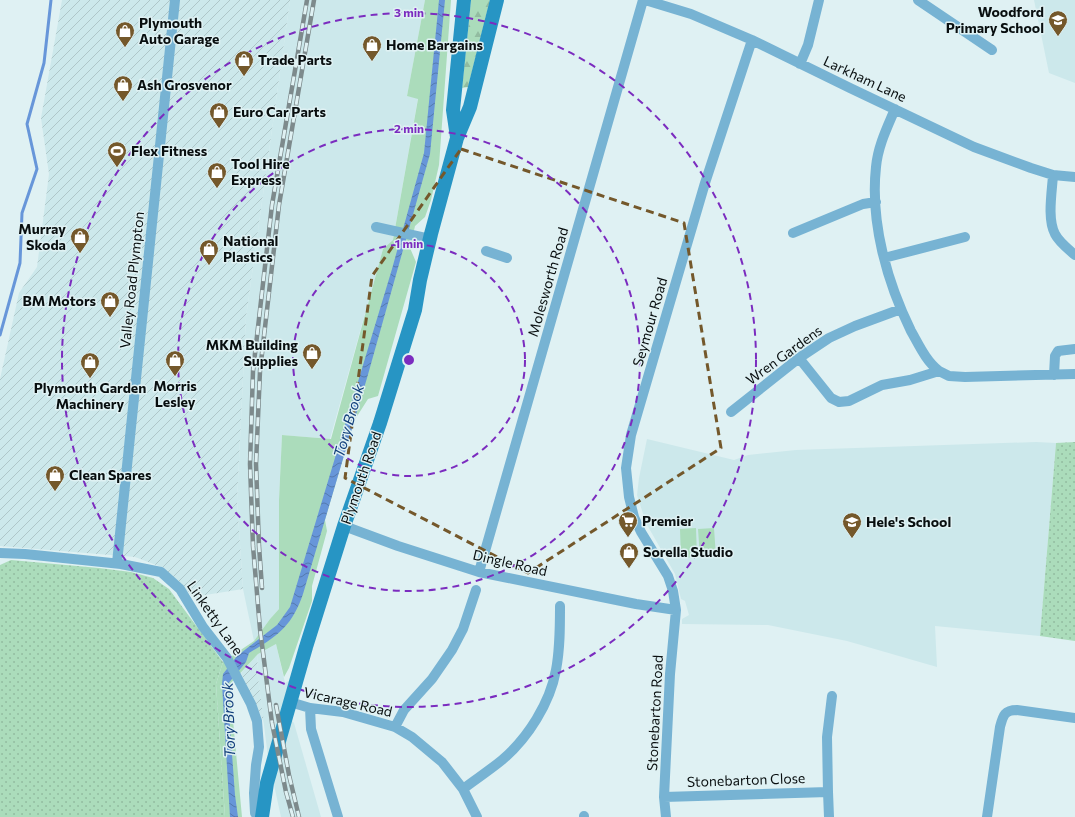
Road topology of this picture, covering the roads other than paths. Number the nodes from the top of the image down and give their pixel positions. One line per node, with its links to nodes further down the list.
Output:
1 (174, 0): 32 (street, Valley Road Plympton)
2 (464, 0): 11 (main road, Plymouth Road)
3 (497, 0): 11 (main road, Plymouth Road)
4 (644, 0): 7 (street, Larkham Lane); 33 (street, Molesworth Road)
5 (819, 0): 9 (street)
6 (918, 0): 8 (street)
7 (752, 40): 9 (street, Larkham Lane); 36 (street, Seymour Road)
8 (992, 50)
9 (800, 64): 10 (street, Larkham Lane)
10 (895, 110): 12 (street, Larkham Lane); 14 (street)
11 (457, 138): 18 (main road, Plymouth Road)
12 (1053, 175): 13 (street, Larkham Lane); 20 (street)
13 (1075, 177)
14 (876, 202): 16 (street); 22 (street)
15 (376, 226): 18 (street)
16 (793, 233)
17 (965, 237): 22 (street)
18 (430, 239): 30 (main road, Plymouth Road)
19 (486, 251): 21 (street)
20 (1075, 255)
21 (506, 258)
22 (884, 258): 23 (street)
23 (901, 309): 25 (street, Wren Gardens); 26 (street)
24 (1075, 349): 28 (street)
25 (800, 358): 26 (street); 29 (street, Wren Gardens)
26 (939, 371): 28 (street)
27 (1075, 374): 28 (street)
28 (1054, 375)
29 (731, 412)
30 (344, 526): 33 (street, Dingle Road); 38 (main road, Plymouth Road)
31 (0, 554): 32 (street, Linketty Lane)
32 (118, 563): 45 (street, Linketty Lane)
33 (479, 572): 36 (street, Dingle Road)
34 (476, 590): 41 (street)
35 (560, 606): 42 (street)
36 (676, 610): 44 (street, Stonebarton Road)
37 (832, 696): 43 (street)
38 (288, 708): 39 (street, Vicarage Road); 46 (main road, Plymouth Road)
39 (310, 708): 41 (street, Vicarage Road); 47 (street)
40 (1075, 718): 51 (street)
41 (395, 727): 42 (street, Vicarage Road)
42 (463, 789): 48 (street, Vicarage Road)
43 (828, 792): 44 (street, Stonebarton Close); 50 (street)
44 (664, 797): 49 (street, Stonebarton Road)
45 (258, 817)
46 (262, 817)
47 (338, 817)
48 (477, 817)
49 (666, 817)
50 (829, 817)
51 (987, 817)

